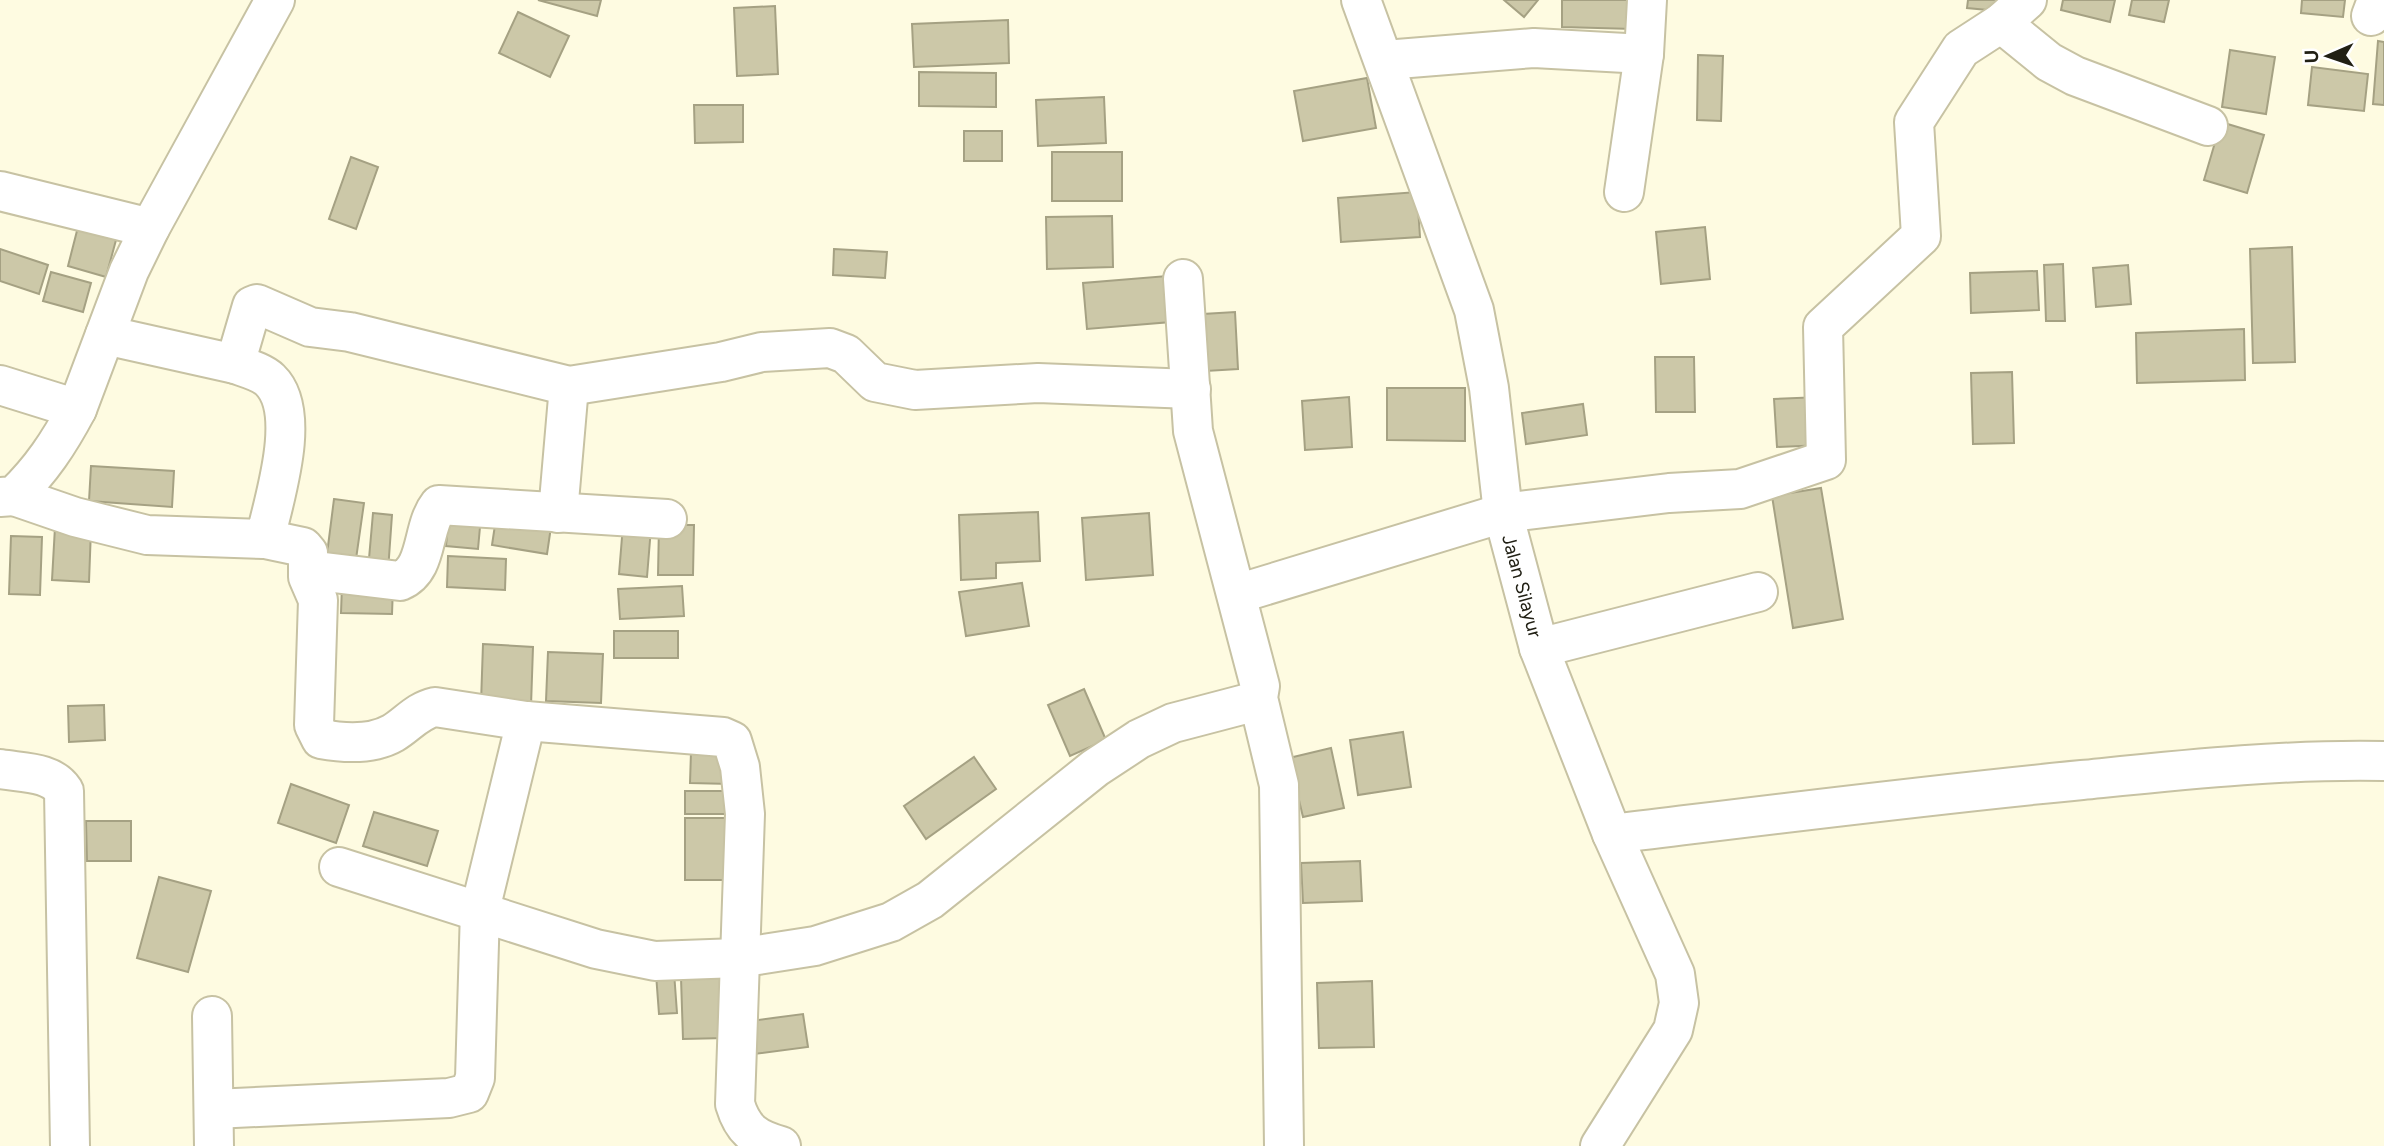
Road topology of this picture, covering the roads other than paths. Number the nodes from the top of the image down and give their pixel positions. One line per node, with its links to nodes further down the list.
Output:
1 (275, 0): 10 (street)
2 (1362, 0): 6 (street, Jalan Silayur)
3 (1647, 0): 5 (street)
4 (2014, 12): 7 (street); 20 (street)
5 (1644, 54): 6 (street); 9 (street)
6 (1385, 60): 20 (street, Jalan Silayur)
7 (2208, 127)
8 (0, 191): 10 (street)
9 (1623, 192)
10 (150, 228): 12 (street)
11 (1183, 279): 16 (street)
12 (105, 335): 13 (street); 17 (street)
13 (235, 364): 15 (street); 22 (street)
14 (0, 385): 17 (street)
15 (569, 386): 16 (street); 19 (street)
16 (1191, 389): 25 (street)
17 (77, 409): 18 (street)
18 (7, 496): 22 (street)
19 (558, 513): 21 (street); 23 (street)
20 (1503, 513): 25 (street); 26 (street, Jalan Silayur)
21 (667, 519)
22 (265, 539): 23 (street)
23 (308, 570): 28 (street)
24 (1758, 592): 26 (street)
25 (1237, 594): 27 (street)
26 (1539, 648): 31 (street, Jalan Silayur)
27 (1258, 698): 34 (street); 39 (street)
28 (526, 722): 33 (street); 34 (street)
29 (2384, 761): 31 (street)
30 (0, 769): 37 (street)
31 (1612, 834): 40 (street, Jalan Silayur)
32 (339, 867): 33 (street)
33 (480, 910): 34 (street); 36 (street)
34 (738, 958): 38 (street)
35 (212, 1016): 36 (street)
36 (214, 1128)
37 (70, 1146)
38 (781, 1146)
39 (1284, 1146)
40 (1600, 1146)

